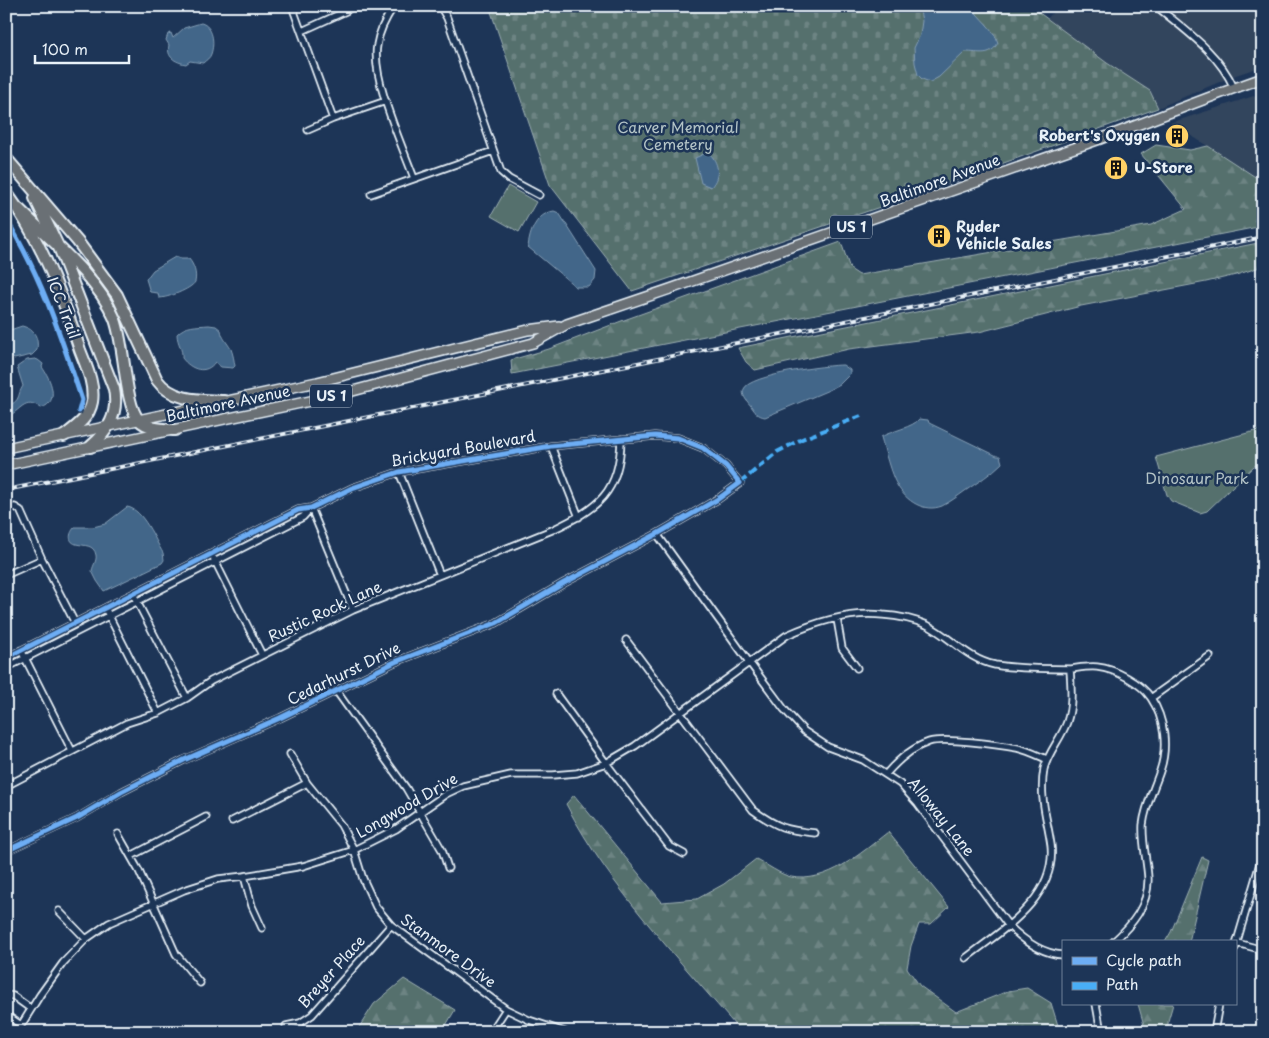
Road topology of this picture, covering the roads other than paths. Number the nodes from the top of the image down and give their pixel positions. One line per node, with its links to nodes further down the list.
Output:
1 (292, 6): 6 (street)
2 (352, 6): 6 (street)
3 (394, 6): 9 (street)
4 (440, 6): 12 (street)
5 (1156, 6): 8 (street)
6 (302, 31): 10 (street)
7 (1263, 78): 8 (main road, Baltimore Avenue / US 1)
8 (1234, 88): 21 (main road, Baltimore Avenue / US 1)
9 (386, 101): 10 (street); 14 (street)
10 (333, 119): 11 (street)
11 (308, 130)
12 (493, 151): 14 (street); 18 (street)
13 (6, 158): 15 (highway)
14 (414, 178): 17 (street)
15 (29, 186): 20 (highway); 22 (highway)
16 (6, 192): 19 (highway)
17 (371, 194)
18 (539, 195)
19 (19, 209): 20 (highway); 26 (highway)
20 (60, 250): 23 (highway); 24 (highway)
21 (567, 324): 22 (main road, Baltimore Avenue / US 1); 25 (main road, Baltimore Avenue / US 1)
22 (224, 401): 23 (main road, Baltimore Avenue / US 1)
23 (138, 420): 24 (main road, Baltimore Avenue / US 1); 25 (highway)
24 (108, 426): 26 (main road, Baltimore Avenue / US 1); 29 (highway)
25 (175, 430): 29 (main road, Baltimore Avenue / US 1)
26 (64, 436): 30 (main road, Baltimore Avenue / US 1)
27 (621, 439): 28 (street, Brickyard Boulevard); 33 (street, Brickyard Boulevard); 36 (street, Rustic Rock Lane)
28 (552, 446): 32 (street, Brickyard Boulevard); 36 (street)
29 (90, 447): 31 (main road, Baltimore Avenue / US 1)
30 (6, 448)
31 (6, 465)
32 (399, 472): 34 (street, Brickyard Boulevard); 42 (street)
33 (740, 483): 37 (street, Cedarhurst Drive)
34 (311, 508): 38 (street, Brickyard Boulevard); 40 (street, Brickyard Boulevard); 46 (street)
35 (6, 509): 39 (street)
36 (579, 517): 42 (street, Rustic Rock Lane)
37 (657, 534): 56 (street, Alloway Lane); 60 (street, Cedarhurst Drive)
38 (212, 553): 40 (street); 43 (street, Brickyard Boulevard)
39 (42, 559): 41 (street); 49 (street)
40 (216, 562): 44 (street, Brickyard Boulevard); 52 (street)
41 (6, 575)
42 (440, 575): 46 (street, Rustic Rock Lane)
43 (133, 594): 44 (street); 45 (street, Brickyard Boulevard)
44 (137, 602): 47 (street, Brickyard Boulevard); 62 (street)
45 (105, 608): 47 (street); 49 (street, Brickyard Boulevard)
46 (353, 610): 52 (street, Rustic Rock Lane)
47 (108, 617): 55 (street, Brickyard Boulevard); 64 (street)
48 (837, 619): 56 (street); 58 (street); 59 (street)
49 (75, 623): 51 (street, Brickyard Boulevard)
50 (626, 640): 65 (street)
51 (21, 650): 54 (street, Brickyard Boulevard); 55 (street)
52 (262, 655): 62 (street, Rustic Rock Lane)
53 (1210, 656): 63 (street)
54 (6, 658)
55 (26, 658): 57 (street, Brickyard Boulevard); 66 (street)
56 (749, 662): 65 (street, Longwood Drive); 70 (street, Alloway Lane)
57 (6, 668)
58 (857, 668)
59 (1070, 669): 63 (street); 68 (street)
60 (337, 692): 73 (street); 79 (street, Cedarhurst Drive)
61 (556, 694): 69 (street)
62 (186, 698): 64 (street, Rustic Rock Lane)
63 (1151, 698): 91 (street)
64 (158, 713): 66 (street, Rustic Rock Lane)
65 (679, 714): 69 (street, Longwood Drive); 76 (street)
66 (72, 751): 72 (street, Rustic Rock Lane)
67 (290, 754): 71 (street, Stanmore Drive)
68 (1046, 759): 70 (street); 87 (street)
69 (606, 763): 73 (street, Longwood Drive); 80 (street)
70 (886, 774): 87 (street, Alloway Lane)
71 (307, 783): 75 (street); 78 (street, Stanmore Drive)
72 (6, 786)
73 (419, 812): 78 (street, Longwood Drive); 83 (street)
74 (206, 817): 81 (street)
75 (232, 821)
76 (815, 833)
77 (118, 834): 81 (street)
78 (354, 850): 84 (street, Longwood Drive); 88 (street, Stanmore Drive)
79 (6, 851)
80 (684, 854)
81 (131, 856): 85 (street)
82 (1262, 857): 92 (street)
83 (448, 868)
84 (244, 876): 85 (street, Longwood Drive); 89 (street)
85 (153, 903): 90 (street, Longwood Drive); 96 (street)
86 (60, 911): 90 (street)
87 (1008, 924): 94 (street, Alloway Lane); 95 (street)
88 (391, 925): 101 (street, Stanmore Drive); 104 (street, Breyer Place)
89 (262, 928)
90 (86, 939): 100 (street, Longwood Drive)
91 (1115, 940)
92 (1236, 945): 93 (street)
93 (1263, 950)
94 (1062, 955)
95 (966, 958)
96 (200, 983)
97 (6, 995): 100 (street)
98 (1096, 1006): 108 (street)
99 (1219, 1006): 109 (street)
100 (31, 1008): 103 (street, Longwood Drive)
101 (506, 1009): 106 (street); 107 (street, Stanmore Drive)
102 (6, 1015): 103 (street)
103 (21, 1025): 105 (street, Longwood Drive)
104 (286, 1026)
105 (17, 1032)
106 (491, 1032)
107 (565, 1032)
108 (1101, 1032)
109 (1214, 1032)

